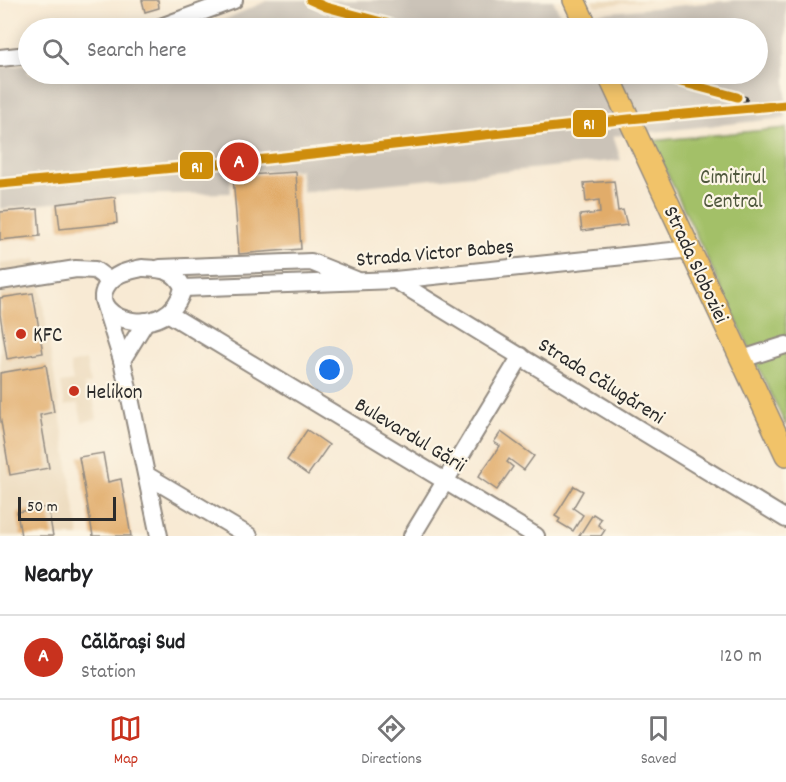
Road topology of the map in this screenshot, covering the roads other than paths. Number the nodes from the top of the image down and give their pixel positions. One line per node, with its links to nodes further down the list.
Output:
1 (234, 0): 3 (street)
2 (574, 0): 4 (main road)
3 (185, 18)
4 (582, 18)
5 (18, 56): 6 (street)
6 (0, 58)
7 (613, 84): 8 (main road, Strada Sloboziei)
8 (691, 249): 10 (street, Strada Victor Babeș); 20 (main road, Strada Sloboziei)
9 (156, 268): 12 (street); 13 (street); 14 (street)
10 (395, 280): 13 (street, Strada Victor Babeș); 19 (street, Strada Călugăreni)
11 (0, 281): 12 (street)
12 (110, 281): 15 (street)
13 (359, 282): 14 (street, Strada Victor Babeș)
14 (183, 288): 16 (street)
15 (105, 306): 17 (street); 21 (street)
16 (169, 314): 17 (street); 24 (street, Bulevardul Gării)
17 (146, 321): 21 (street)
18 (786, 345): 20 (street)
19 (521, 356): 24 (street); 25 (street, Strada Călugăreni)
20 (742, 359): 22 (main road, Strada Sloboziei)
21 (122, 360): 23 (street)
22 (786, 454)
23 (148, 476): 26 (street); 27 (street)
24 (445, 481): 28 (street); 29 (street, Bulevardul Gării)
25 (786, 519)
26 (159, 536)
27 (249, 536)
28 (412, 536)
29 (536, 536)

